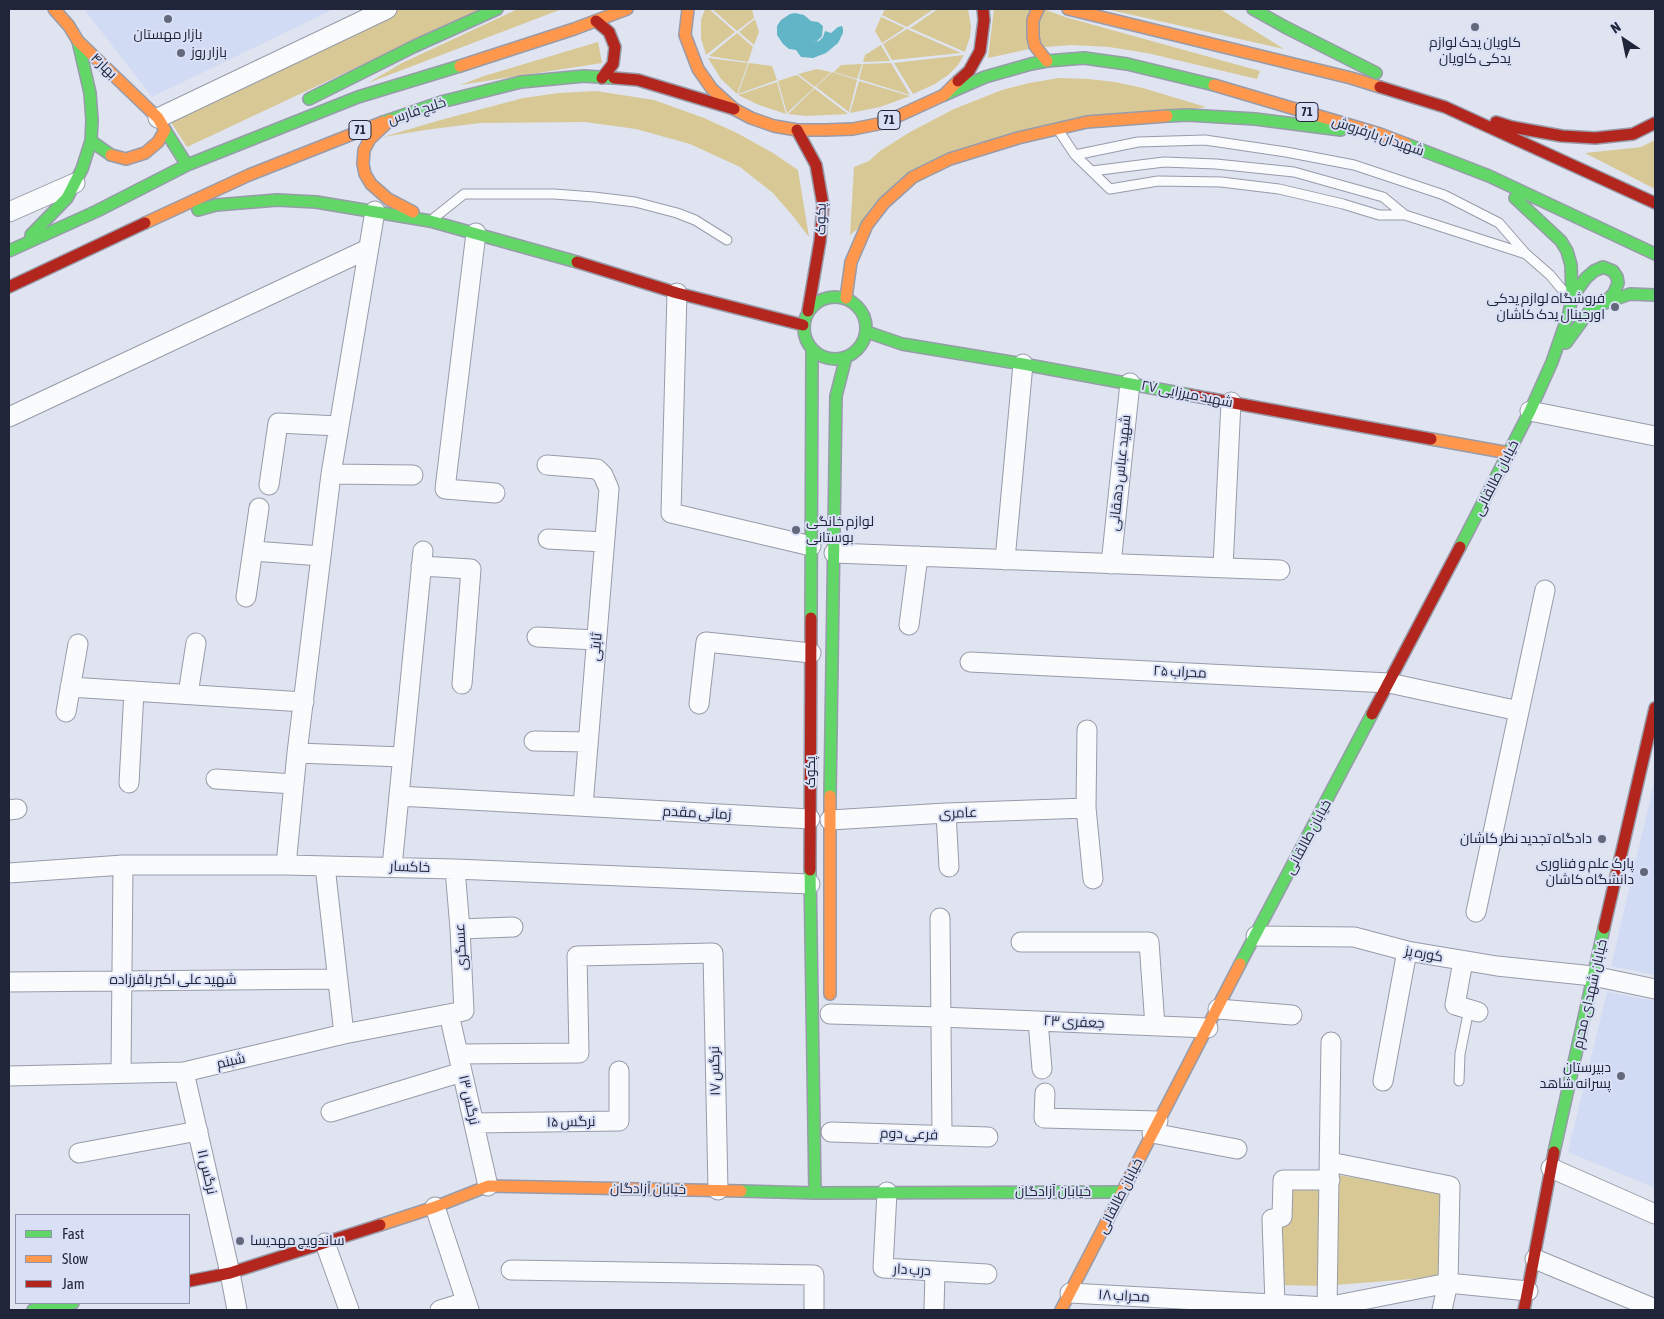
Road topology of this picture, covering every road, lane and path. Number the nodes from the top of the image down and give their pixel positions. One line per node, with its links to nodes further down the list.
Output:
1 (54, 9): 11 (main road, بهار۴)
2 (386, 9): 21 (street)
3 (497, 9): 15 (main road)
4 (627, 9): 10 (main road, 71)
5 (688, 9): 17 (main road, 71)
6 (983, 9): 14 (main road, 71)
7 (1038, 9): 12 (main road)
8 (1068, 9): 16 (main road)
9 (1253, 9): 16 (main road)
10 (596, 22): 13 (main road); 28 (main road, 71)
11 (78, 41): 21 (main road, بهار۴); 25 (main road)
12 (1047, 61): 14 (main road, شهیدان بارفروش / 71); 24 (main road, شهیدان بارفروش / 71)
13 (602, 78): 17 (main road, خلیج فارس / 71); 19 (main road, خلیج فارس / 71)
14 (944, 95): 23 (main road, 71)
15 (301, 104)
16 (1445, 107): 20 (main road); 33 (main road)
17 (734, 109): 23 (main road, 71)
18 (274, 118): 28 (main road)
19 (392, 118): 37 (main road); 39 (main road, خلیج فارس / 71)
20 (1655, 123)
21 (162, 124): 25 (main road); 28 (main road, بهار۴)
22 (1058, 129): 24 (main road); 27 (lane); 48 (main road)
23 (797, 130): 51 (main road, پکوک)
24 (1380, 134): 31 (main road, شهیدان بارفروش / 71)
25 (91, 141): 32 (main road)
26 (1301, 154): 27 (lane); 30 (lane); 43 (lane)
27 (1075, 155): 29 (lane)
28 (187, 165): 42 (main road, 71)
29 (1092, 171): 30 (lane); 36 (lane)
30 (1294, 172): 36 (lane)
31 (1489, 176): 44 (main road, شهیدان بارفروش / 71); 49 (main road)
32 (75, 183): 35 (street); 42 (main road)
33 (1655, 203)
34 (374, 211): 37 (main road); 39 (main road); 41 (street)
35 (9, 212)
36 (1405, 215): 43 (lane)
37 (430, 221): 38 (main road); 40 (lane)
38 (476, 233): 46 (main road); 69 (street)
39 (109, 240): 45 (main road, خلیج فارس / 71)
40 (727, 240)
41 (368, 249): 61 (street); 62 (street)
42 (9, 250)
43 (1526, 254): 49 (lane)
44 (1655, 254)
45 (9, 286)
46 (677, 293): 52 (main road); 73 (street)
47 (1655, 295): 50 (main road)
48 (846, 298): 51 (main road); 53 (main road)
49 (1571, 302): 50 (main road); 56 (main road)
50 (1605, 302): 56 (main road)
51 (808, 311): 52 (main road)
52 (803, 324): 54 (main road)
53 (866, 332): 55 (main road); 57 (main road, شهید میرزایی ۲۷)
54 (812, 351): 55 (main road); 73 (main road, پکوک)
55 (846, 358): 75 (main road, پکوک)
56 (1552, 362): 60 (main road, خیابان طالقانی)
57 (1023, 364): 58 (main road, شهید میرزایی ۲۷); 78 (street)
58 (1130, 383): 59 (main road, شهید میرزایی ۲۷); 79 (street, شهید عباس دهقانی)
59 (1231, 402): 64 (main road, شهید میرزایی ۲۷); 80 (street)
60 (1530, 411): 63 (street); 64 (main road, خیابان طالقانی)
61 (9, 417)
62 (338, 426): 66 (street); 68 (street)
63 (1655, 436)
64 (1509, 453): 91 (main road, خیابان طالقانی)
65 (547, 465): 72 (street, ثابتی)
66 (331, 474): 67 (street); 76 (street)
67 (413, 475)
68 (269, 485)
69 (495, 493)
70 (259, 508): 74 (street)
71 (548, 538): 72 (street)
72 (604, 542): 86 (street, ثابتی)
73 (811, 546): 89 (main road, پکوک)
74 (253, 551): 76 (street); 83 (street)
75 (834, 553): 77 (street); 105 (main road, پکوک)
76 (321, 556): 96 (street)
77 (918, 556): 78 (street); 84 (street)
78 (1005, 560): 79 (street)
79 (1111, 564): 80 (street)
80 (1223, 567): 81 (street)
81 (1280, 570)
82 (1545, 590): 99 (street)
83 (246, 597)
84 (909, 625)
85 (537, 637): 86 (street)
86 (596, 640): 103 (street, ثابتی)
87 (196, 643): 95 (street)
88 (78, 644): 93 (street)
89 (811, 654): 97 (street); 107 (main road, پکوک)
90 (970, 662): 91 (street, محراب ۲۵)
91 (1389, 683): 99 (street, محراب ۲۵); 130 (main road, خیابان طالقانی)
92 (462, 684): 106 (street)
93 (70, 687): 94 (street); 100 (street)
94 (134, 691): 95 (street); 109 (street)
95 (188, 694): 96 (street)
96 (304, 702): 104 (street)
97 (698, 704)
98 (1655, 708): 134 (main road, خیابان شهدای محرم)
99 (1519, 711): 126 (street)
100 (66, 712)
101 (1087, 730): 113 (street)
102 (534, 741): 103 (street)
103 (588, 742): 112 (street, ثابتی)
104 (298, 753): 106 (street); 110 (street)
105 (831, 756): 107 (main road); 116 (main road, پکوک)
106 (402, 757): 111 (street)
107 (811, 757): 115 (main road, پکوک)
108 (216, 779): 110 (street)
109 (129, 783)
110 (294, 784): 118 (street)
111 (398, 796): 112 (street, زمانی مقدم); 120 (street)
112 (583, 806): 115 (street, زمانی مقدم)
113 (1086, 808): 114 (street, عامری); 124 (street)
114 (946, 813): 116 (street, عامری); 121 (street)
115 (810, 819): 125 (main road, پکوک)
116 (830, 820): 144 (main road, پکوک)
117 (123, 865): 118 (street, خاکسار); 123 (street, خاکسار); 136 (street)
118 (286, 865): 119 (street, خاکسار)
119 (325, 866): 120 (street, خاکسار); 135 (street)
120 (392, 867): 122 (street, خاکسار)
121 (949, 867)
122 (455, 869): 125 (street, خاکسار); 129 (street, عسگری)
123 (9, 873)
124 (1093, 878)
125 (810, 884): 174 (main road, پکوک)
126 (1476, 912)
127 (940, 918): 143 (street)
128 (513, 927): 129 (street)
129 (460, 929): 141 (street, عسگری)
130 (1256, 936): 132 (street, کوره پز); 139 (main road, خیابان طالقانی)
131 (1021, 942): 146 (street)
132 (1407, 951): 133 (street, کوره پز); 156 (street)
133 (1463, 961): 134 (street, کوره پز); 140 (street)
134 (1593, 976): 138 (street, کوره پز); 168 (main road, خیابان شهدای محرم)
135 (338, 979): 136 (street, شهید علی اکبر باقرزاده); 148 (street)
136 (121, 980): 137 (street, شهید علی اکبر باقرزاده); 154 (street)
137 (9, 982)
138 (1655, 989)
139 (1218, 1008): 142 (street); 147 (main road, خیابان طالقانی)
140 (1474, 1011): 157 (lane)
141 (449, 1014): 148 (street, شبنم); 150 (street, نرگس ۱۳)
142 (1292, 1015)
143 (940, 1017): 144 (street, جعفری ۲۳); 145 (street, جعفری ۲۳); 164 (street)
144 (830, 1019)
145 (1038, 1021): 146 (street, جعفری ۲۳); 151 (street)
146 (1155, 1026): 147 (street, جعفری ۲۳)
147 (1208, 1028): 161 (main road, خیابان طالقانی)
148 (344, 1034): 153 (street, شبنم)
149 (1331, 1042): 169 (street)
150 (460, 1063): 159 (street); 160 (street, نرگس ۱۳); 171 (street, نرگس ۱۷)
151 (1042, 1069)
152 (619, 1071): 160 (street, نرگس ۱۵)
153 (184, 1072): 154 (street, شبنم); 162 (street, نرگس ۱۱)
154 (121, 1073): 155 (street, شبنم)
155 (9, 1076)
156 (1383, 1081)
157 (1459, 1081)
158 (1045, 1093): 161 (street)
159 (331, 1112)
160 (474, 1123): 170 (street, نرگس ۱۳)
161 (1155, 1127): 166 (street); 173 (main road, خیابان طالقانی)
162 (198, 1131): 167 (street); 181 (street, نرگس ۱۱)
163 (831, 1131): 164 (street, فرعی دوم)
164 (942, 1135): 165 (street, فرعی دوم)
165 (988, 1137)
166 (1237, 1149)
167 (79, 1153)
168 (1551, 1168): 176 (street); 178 (main road, خیابان شهدای محرم)
169 (1330, 1171): 184 (street); 188 (street); 190 (street)
170 (488, 1186): 171 (main road, خیابان آزادگان); 175 (main road, خیابان آزادگان)
171 (718, 1190): 174 (main road, خیابان آزادگان)
172 (886, 1192): 173 (main road, خیابان آزادگان); 174 (main road, خیابان آزادگان); 180 (street, درب دار)
173 (1122, 1192): 186 (main road, خیابان طالقانی)
174 (815, 1193)
175 (435, 1207): 177 (main road, خیابان آزادگان); 189 (street)
176 (1655, 1214)
177 (325, 1242): 181 (main road, خیابان آزادگان); 193 (street)
178 (1535, 1259): 185 (main road, خیابان شهدای محرم); 200 (street)
179 (511, 1270): 195 (street)
180 (935, 1271): 182 (street, درب دار); 196 (street)
181 (230, 1273): 183 (main road, خیابان آزادگان); 192 (street, نرگس ۱۱)
182 (987, 1274)
183 (190, 1281)
184 (1448, 1283): 185 (street, محراب ۱۸); 190 (street, محراب ۱۸); 198 (street)
185 (1528, 1291): 199 (main road, خیابان شهدای محرم)
186 (1070, 1293): 188 (street, محراب ۱۸); 197 (main road, خیابان طالقانی)
187 (67, 1304): 191 (main road)
188 (1275, 1304): 190 (street, محراب ۱۸)
189 (467, 1306): 194 (street)
190 (1327, 1309)
191 (33, 1310)
192 (237, 1310)
193 (348, 1310)
194 (440, 1310)
195 (814, 1310)
196 (934, 1310)
197 (1061, 1310)
198 (1442, 1310)
199 (1524, 1310)
200 (1655, 1310)

